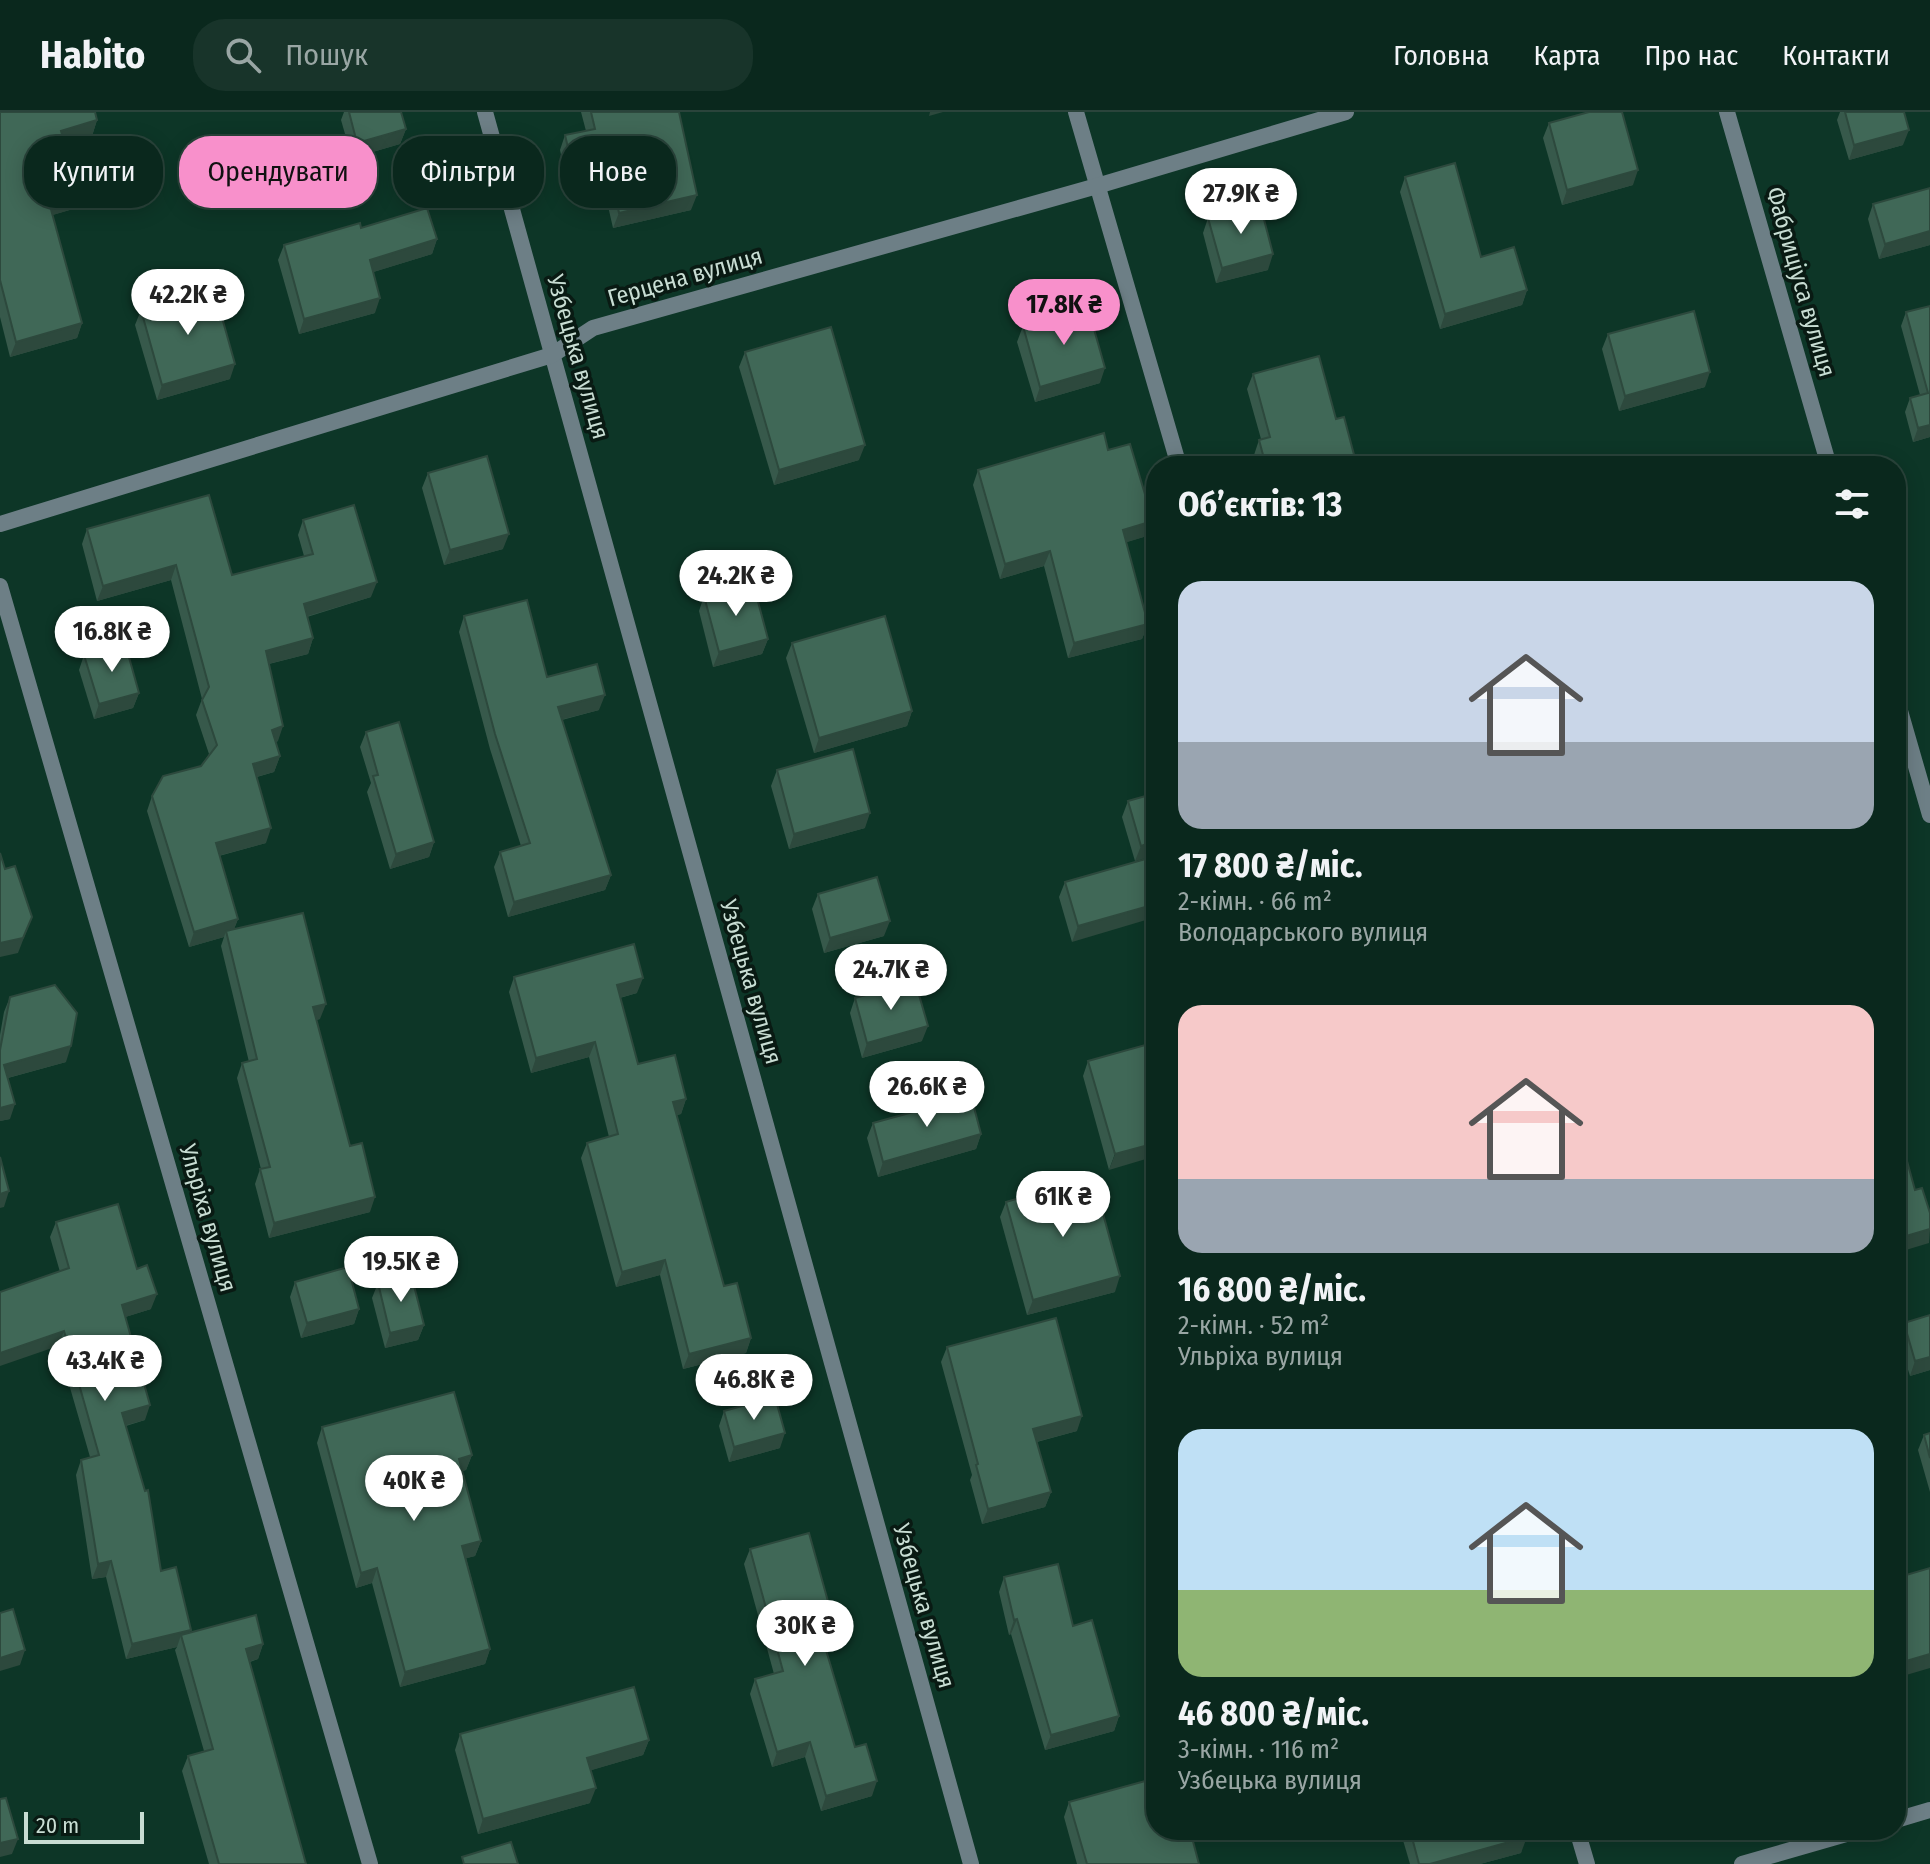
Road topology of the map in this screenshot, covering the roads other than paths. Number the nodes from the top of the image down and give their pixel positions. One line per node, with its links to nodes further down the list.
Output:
1 (485, 112): 6 (street, Узбецька вулиця)
2 (1076, 112): 5 (street)
3 (1346, 112): 5 (street, Герцена вулиця)
4 (1727, 112): 8 (street, Фабриціуса вулиця)
5 (1097, 186): 6 (street, Герцена вулиця); 7 (street)
6 (552, 355): 9 (street, Герцена вулиця); 18 (street, Узбецька вулиця)
7 (1176, 456)
8 (1826, 456)
9 (0, 524)
10 (0, 586): 17 (street, Ульріха вулиця)
11 (1906, 732): 12 (street)
12 (1930, 815)
13 (1930, 1810): 14 (street)
14 (1906, 1817)
15 (1580, 1840): 19 (street)
16 (1825, 1840): 20 (street)
17 (370, 1864)
18 (971, 1864)
19 (1587, 1864)
20 (1742, 1864)

